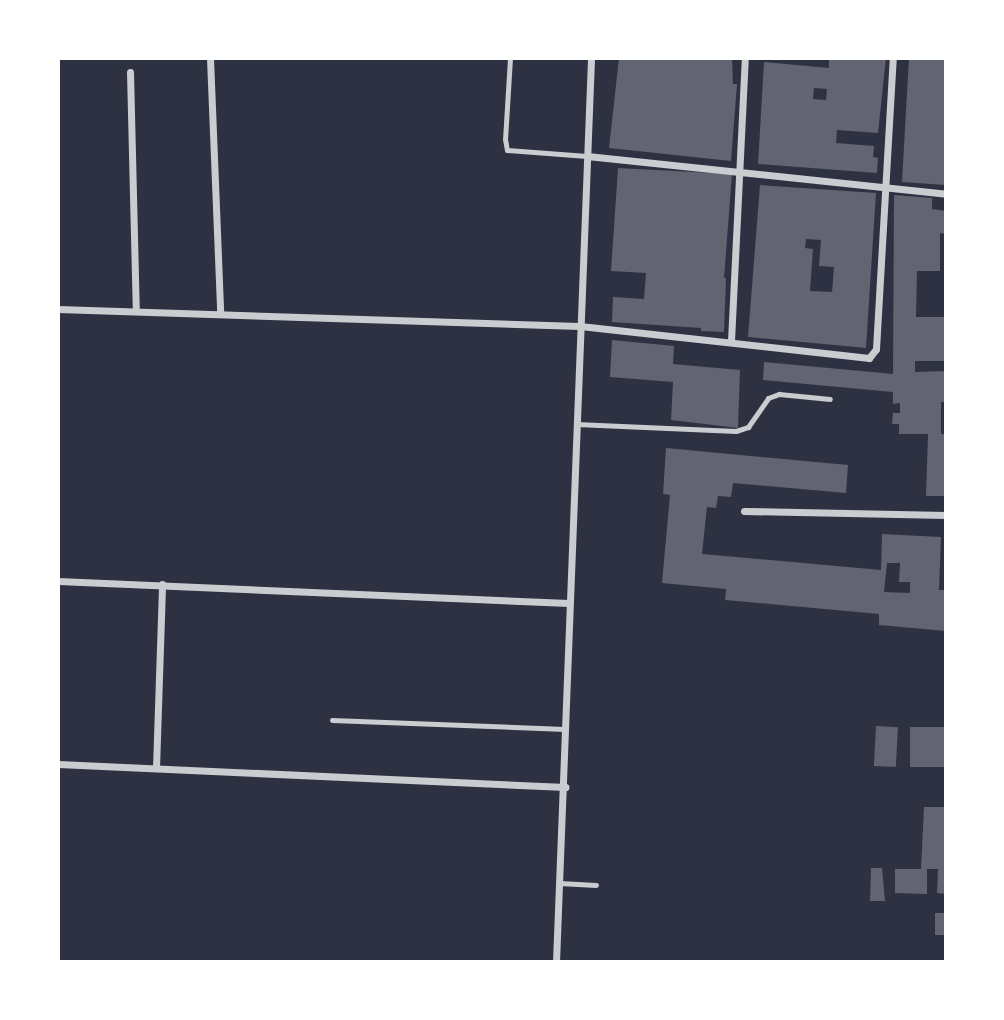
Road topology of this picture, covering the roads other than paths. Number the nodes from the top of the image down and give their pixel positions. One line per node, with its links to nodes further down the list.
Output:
1 (211, 58): 13 (street)
2 (510, 58): 7 (lane)
3 (591, 58): 7 (street)
4 (745, 58): 8 (street)
5 (893, 58): 9 (street)
6 (130, 72): 12 (street)
7 (587, 156): 8 (street); 14 (street)
8 (738, 171): 9 (street); 15 (street)
9 (885, 186): 10 (street); 15 (street)
10 (946, 194)
11 (58, 309): 12 (street)
12 (136, 311): 13 (street)
13 (220, 312): 14 (street)
14 (580, 326): 15 (street); 17 (street)
15 (731, 341)
16 (830, 399): 17 (lane)
17 (576, 424): 22 (street)
18 (744, 511): 19 (street)
19 (946, 515)
20 (58, 581): 21 (street)
21 (162, 584): 22 (street); 26 (street)
22 (569, 603): 24 (street)
23 (332, 720): 24 (lane)
24 (565, 729): 27 (street)
25 (58, 764): 26 (street)
26 (156, 768): 27 (street)
27 (565, 786): 28 (street)
28 (559, 883): 29 (lane); 30 (street)
29 (596, 885)
30 (556, 962)

